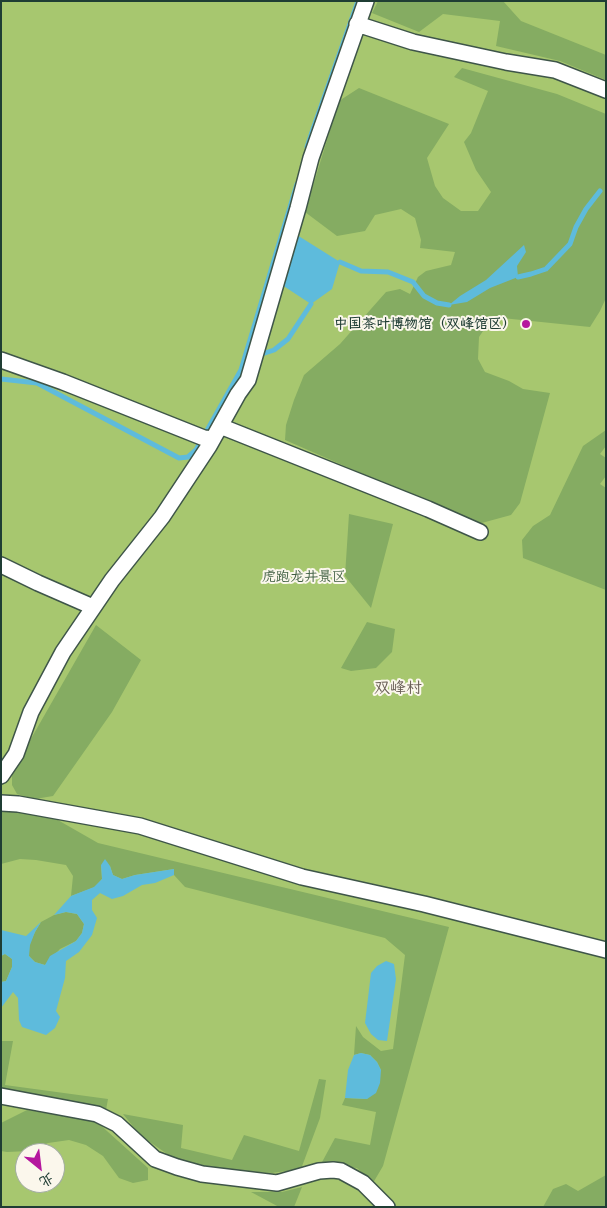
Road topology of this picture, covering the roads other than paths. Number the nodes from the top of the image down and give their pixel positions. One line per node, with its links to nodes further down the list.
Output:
1 (366, 1): 2 (street)
2 (357, 24): 3 (street); 5 (street)
3 (606, 90)
4 (1, 360): 5 (street)
5 (208, 434): 6 (street); 8 (street)
6 (480, 532)
7 (1, 565): 8 (street)
8 (93, 608): 9 (street)
9 (1, 776)
10 (1, 804): 11 (street)
11 (606, 950)
12 (1, 1096): 13 (street)
13 (387, 1207)

